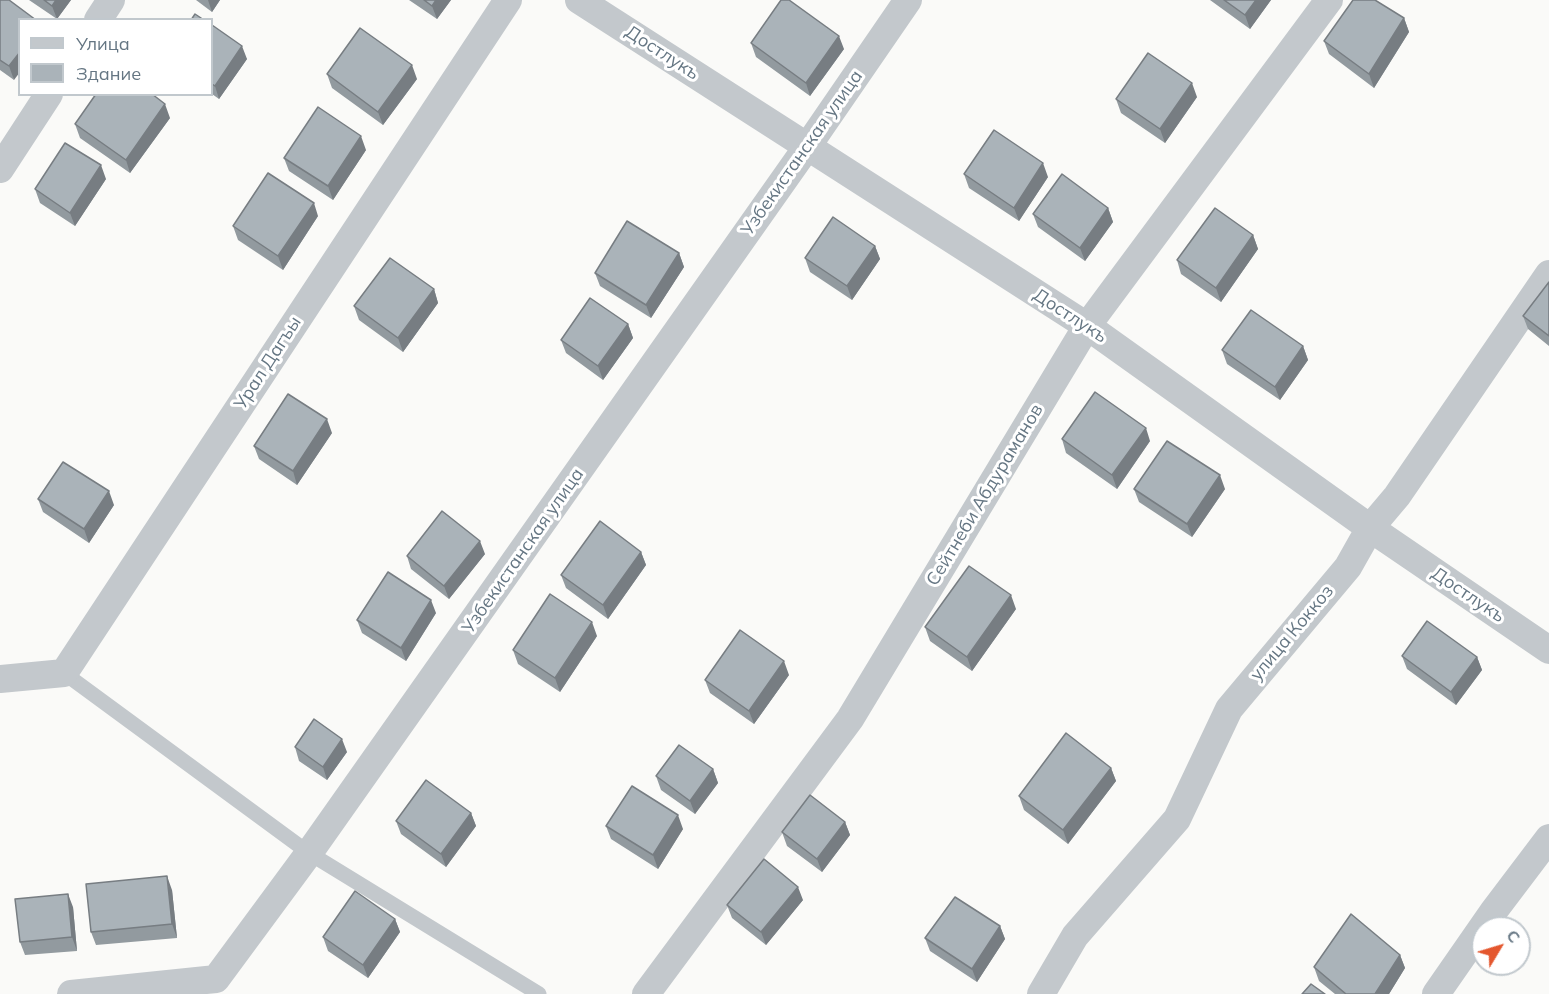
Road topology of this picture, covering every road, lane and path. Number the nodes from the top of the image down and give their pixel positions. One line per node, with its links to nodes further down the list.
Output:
1 (111, 0): 6 (street)
2 (508, 0): 14 (street, Урал Дагъы)
3 (579, 0): 8 (street, Достлукъ)
4 (908, 0): 8 (street, Узбекистанская улица)
5 (1329, 0): 11 (street, Сейтнеби Абдураманов)
6 (99, 18)
7 (48, 96): 9 (street)
8 (807, 147): 11 (street, Достлукъ); 17 (street, Узбекистанская улица)
9 (0, 169)
10 (1549, 274): 12 (street, улица Коккоз)
11 (1087, 326): 12 (street, Достлукъ); 21 (street, Сейтнеби Абдураманов)
12 (1370, 528): 13 (street, Достлукъ); 22 (street, улица Коккоз)
13 (1549, 650)
14 (64, 673): 15 (street); 17 (lane)
15 (0, 679)
16 (1549, 838): 23 (street)
17 (309, 853): 18 (street, Узбекистанская улица); 20 (lane)
18 (218, 986): 19 (street, Узбекистанская улица)
19 (71, 994)
20 (539, 994)
21 (646, 994)
22 (1041, 994)
23 (1436, 994)

